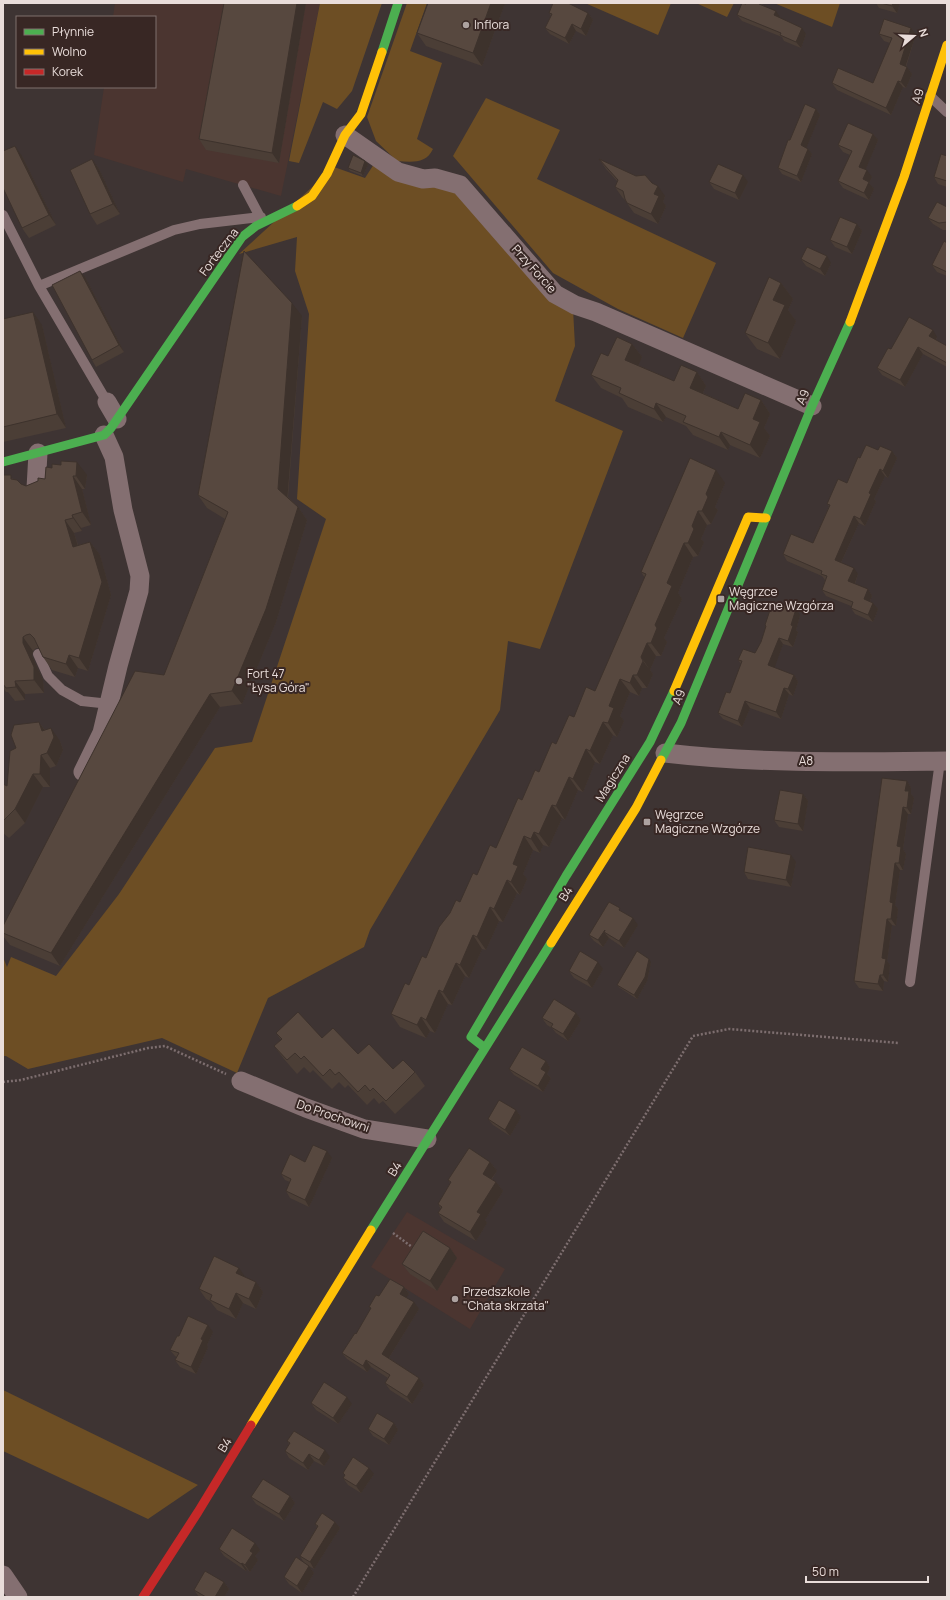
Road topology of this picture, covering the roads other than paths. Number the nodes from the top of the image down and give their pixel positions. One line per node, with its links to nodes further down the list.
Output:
1 (398, 3): 5 (street, Forteczna)
2 (947, 45): 3 (street, A9)
3 (930, 96): 4 (lane); 12 (street, A9)
4 (947, 112)
5 (345, 135): 7 (street, Forteczna); 12 (street, Przy Forcie)
6 (243, 185): 9 (lane)
7 (292, 210): 9 (lane); 13 (street, Forteczna)
8 (3, 215): 10 (lane)
9 (260, 217): 10 (lane)
10 (39, 286): 11 (lane)
11 (107, 402): 13 (street)
12 (812, 406): 18 (street, A9)
13 (117, 419): 14 (street, Forteczna)
14 (104, 435): 15 (street); 20 (street)
15 (38, 453): 16 (street); 17 (street)
16 (3, 462)
17 (36, 488)
18 (766, 518): 21 (street, A9); 25 (street, Magiczna)
19 (38, 654): 20 (lane)
20 (110, 704): 23 (street)
21 (665, 753): 22 (street, A8); 25 (street, B4)
22 (943, 761): 24 (lane)
23 (74, 790)
24 (910, 982)
25 (485, 1048): 27 (street, B4)
26 (241, 1081): 27 (street, Do Prochowni)
27 (427, 1139): 30 (street, B4)
28 (3, 1575): 29 (street)
29 (18, 1597)
30 (143, 1597)

